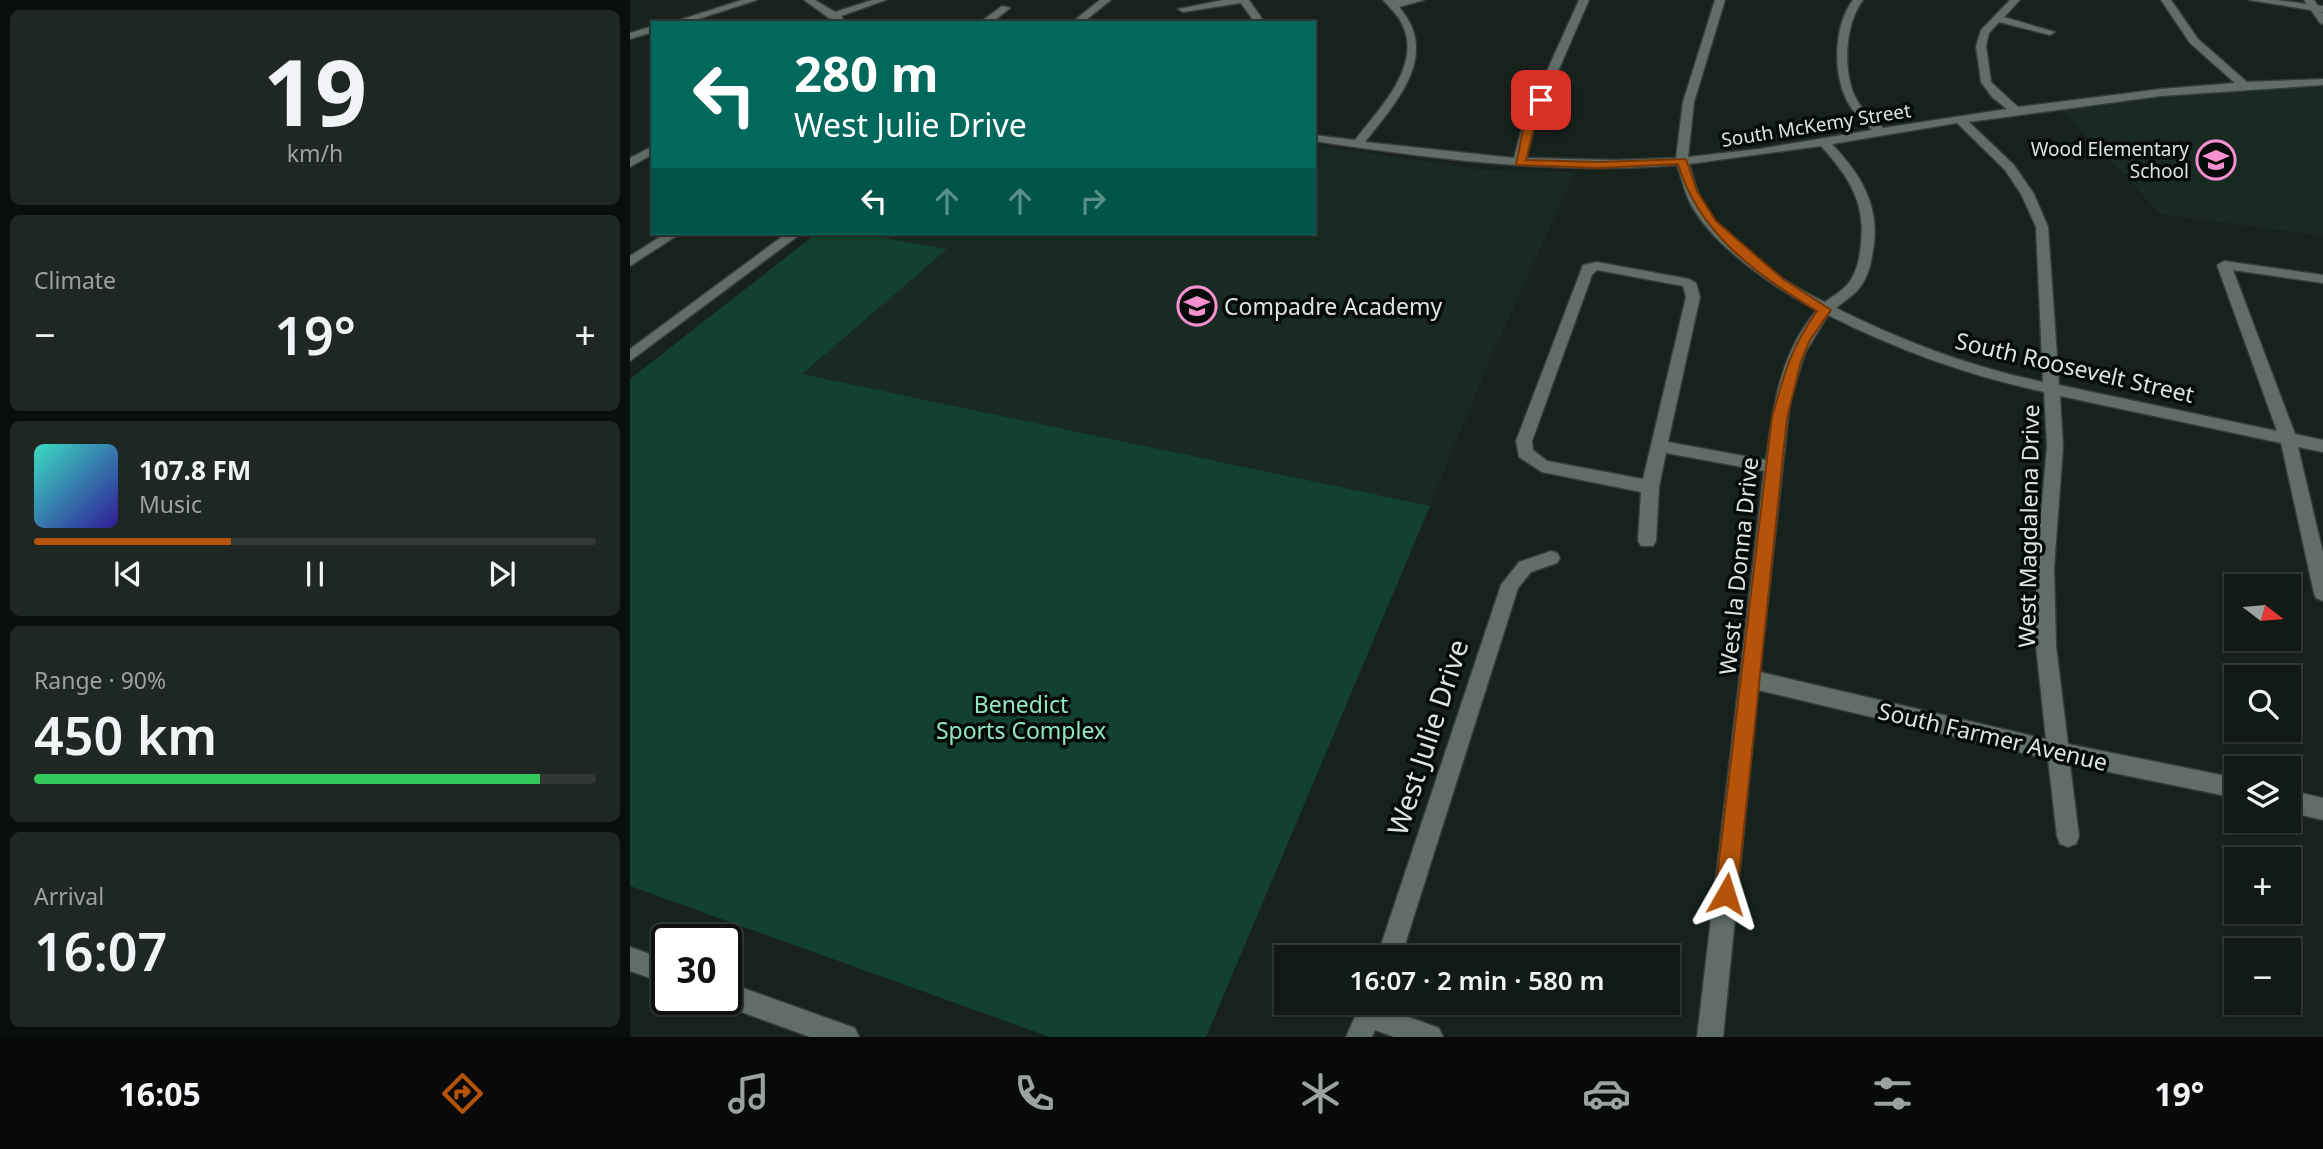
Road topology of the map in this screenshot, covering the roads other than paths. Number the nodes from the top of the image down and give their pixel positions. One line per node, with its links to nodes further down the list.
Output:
1 (752, 0): 19 (street)
2 (809, 0): 17 (street)
3 (881, 0): 17 (street)
4 (1106, 0): 22 (street)
5 (1243, 0): 16 (street); 23 (street)
6 (1419, 0): 13 (street)
7 (1584, 0): 38 (street)
8 (1720, 0): 37 (street)
9 (1858, 0): 32 (street)
10 (2015, 0): 18 (street)
11 (2166, 0): 29 (street)
12 (2254, 0): 14 (street)
13 (1390, 2): 35 (street)
14 (2315, 5): 24 (street)
15 (1005, 8): 21 (street)
16 (1183, 9)
17 (832, 16): 20 (street)
18 (1996, 18): 26 (street); 30 (street)
19 (682, 21)
20 (841, 21)
21 (987, 21)
22 (1079, 21)
23 (1259, 21)
24 (2323, 21)
25 (651, 30): 27 (street)
26 (2050, 32)
27 (630, 36)
28 (2323, 82): 29 (street, South McKemy Street)
29 (2244, 85): 30 (street, South McKemy Street)
30 (2017, 112): 31 (street, South McKemy Street)
31 (1960, 120): 32 (street, South McKemy Street); 47 (street, West Magdalena Drive)
32 (1881, 132): 34 (street, South McKemy Street)
33 (1316, 138): 35 (street, South McKemy Street)
34 (1824, 142): 37 (street, South McKemy Street); 45 (street, West la Donna Drive)
35 (1357, 145): 38 (street, South McKemy Street)
36 (651, 150): 39 (street)
37 (1682, 161): 38 (street, South McKemy Street); 45 (street)
38 (1520, 163)
39 (630, 164): 40 (street)
40 (651, 168)
41 (671, 235): 43 (street)
42 (792, 235): 46 (street)
43 (630, 262)
44 (2323, 279): 48 (street)
45 (1825, 310): 47 (street, South Roosevelt Street); 51 (street, West la Donna Drive)
46 (630, 356)
47 (2053, 389): 48 (street, South Roosevelt Street); 57 (street, West Magdalena Drive)
48 (2288, 438): 50 (street, South Roosevelt Street); 55 (street)
49 (1661, 446): 51 (street); 52 (street); 52 (street)
50 (2323, 446)
51 (1773, 467): 56 (street, West la Donna Drive)
52 (1650, 487): 53 (street)
53 (1647, 541)
54 (1552, 558): 62 (street, West Julie Drive)
55 (2323, 593)
56 (1751, 679): 57 (street, South Farmer Avenue); 69 (street, West la Donna Drive)
57 (2059, 752): 58 (street, South Farmer Avenue); 61 (street, West Magdalena Drive)
58 (2224, 786)
59 (2301, 803): 60 (street)
60 (2323, 809)
61 (2068, 836)
62 (1393, 945)
63 (630, 959): 64 (street)
64 (651, 966)
65 (742, 1000): 67 (street)
66 (1368, 1019): 68 (street)
67 (846, 1037)
68 (1430, 1037)
69 (1710, 1037)

